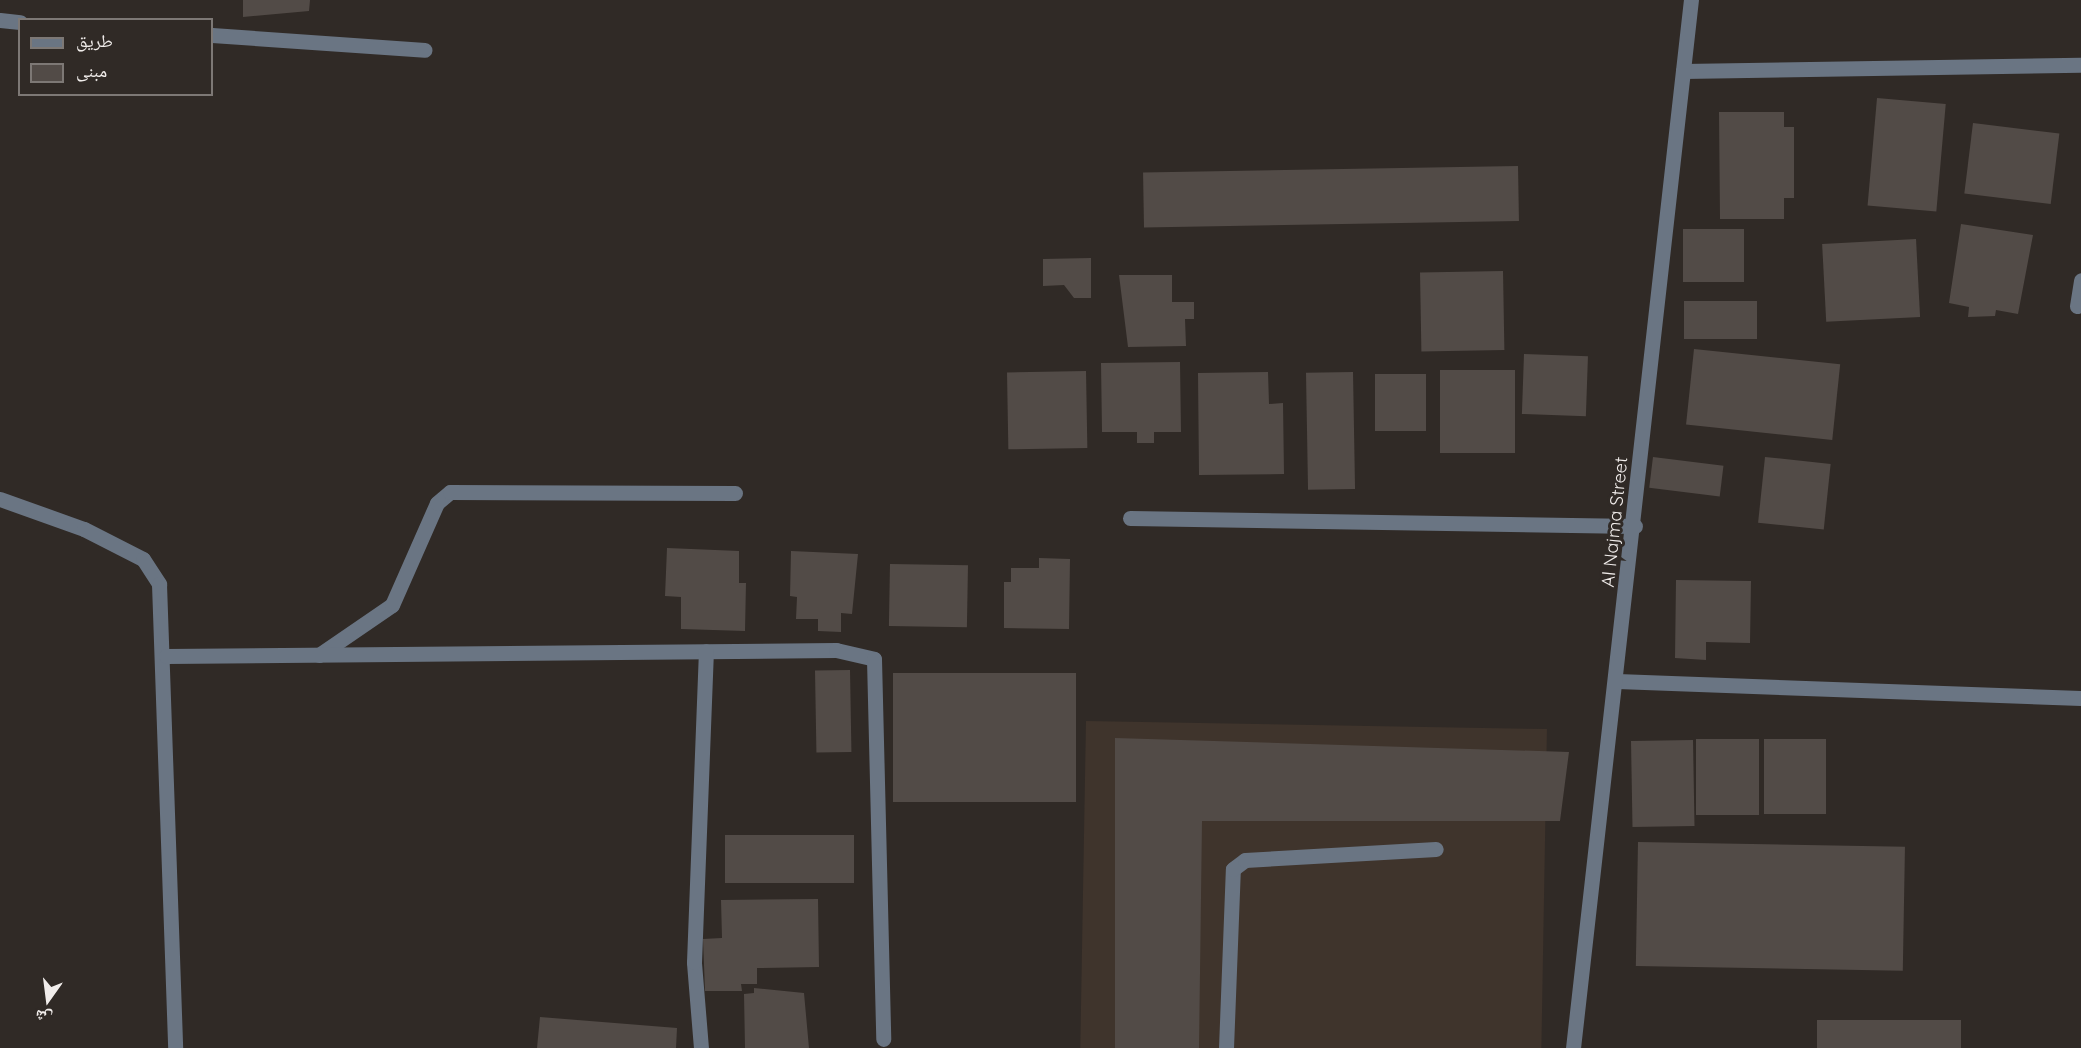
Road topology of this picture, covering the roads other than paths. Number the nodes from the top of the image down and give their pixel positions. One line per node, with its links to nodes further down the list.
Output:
1 (1691, 0): 7 (street, Al Najma Street)
2 (0, 20): 3 (street)
3 (18, 22)
4 (213, 35): 5 (street)
5 (424, 50)
6 (2081, 65): 7 (street)
7 (1683, 71): 13 (street, Al Najma Street)
8 (2081, 280): 9 (street)
9 (2077, 306)
10 (735, 493): 15 (street)
11 (0, 499): 16 (street)
12 (1130, 518): 13 (street)
13 (1635, 526): 17 (street, Al Najma Street)
14 (706, 651): 15 (street); 20 (street); 22 (street)
15 (319, 655): 16 (street)
16 (165, 656): 21 (street)
17 (1617, 681): 18 (street); 24 (street, Al Najma Street)
18 (2081, 698)
19 (1436, 849): 23 (street)
20 (883, 1039)
21 (176, 1048)
22 (701, 1048)
23 (1226, 1048)
24 (1573, 1048)

